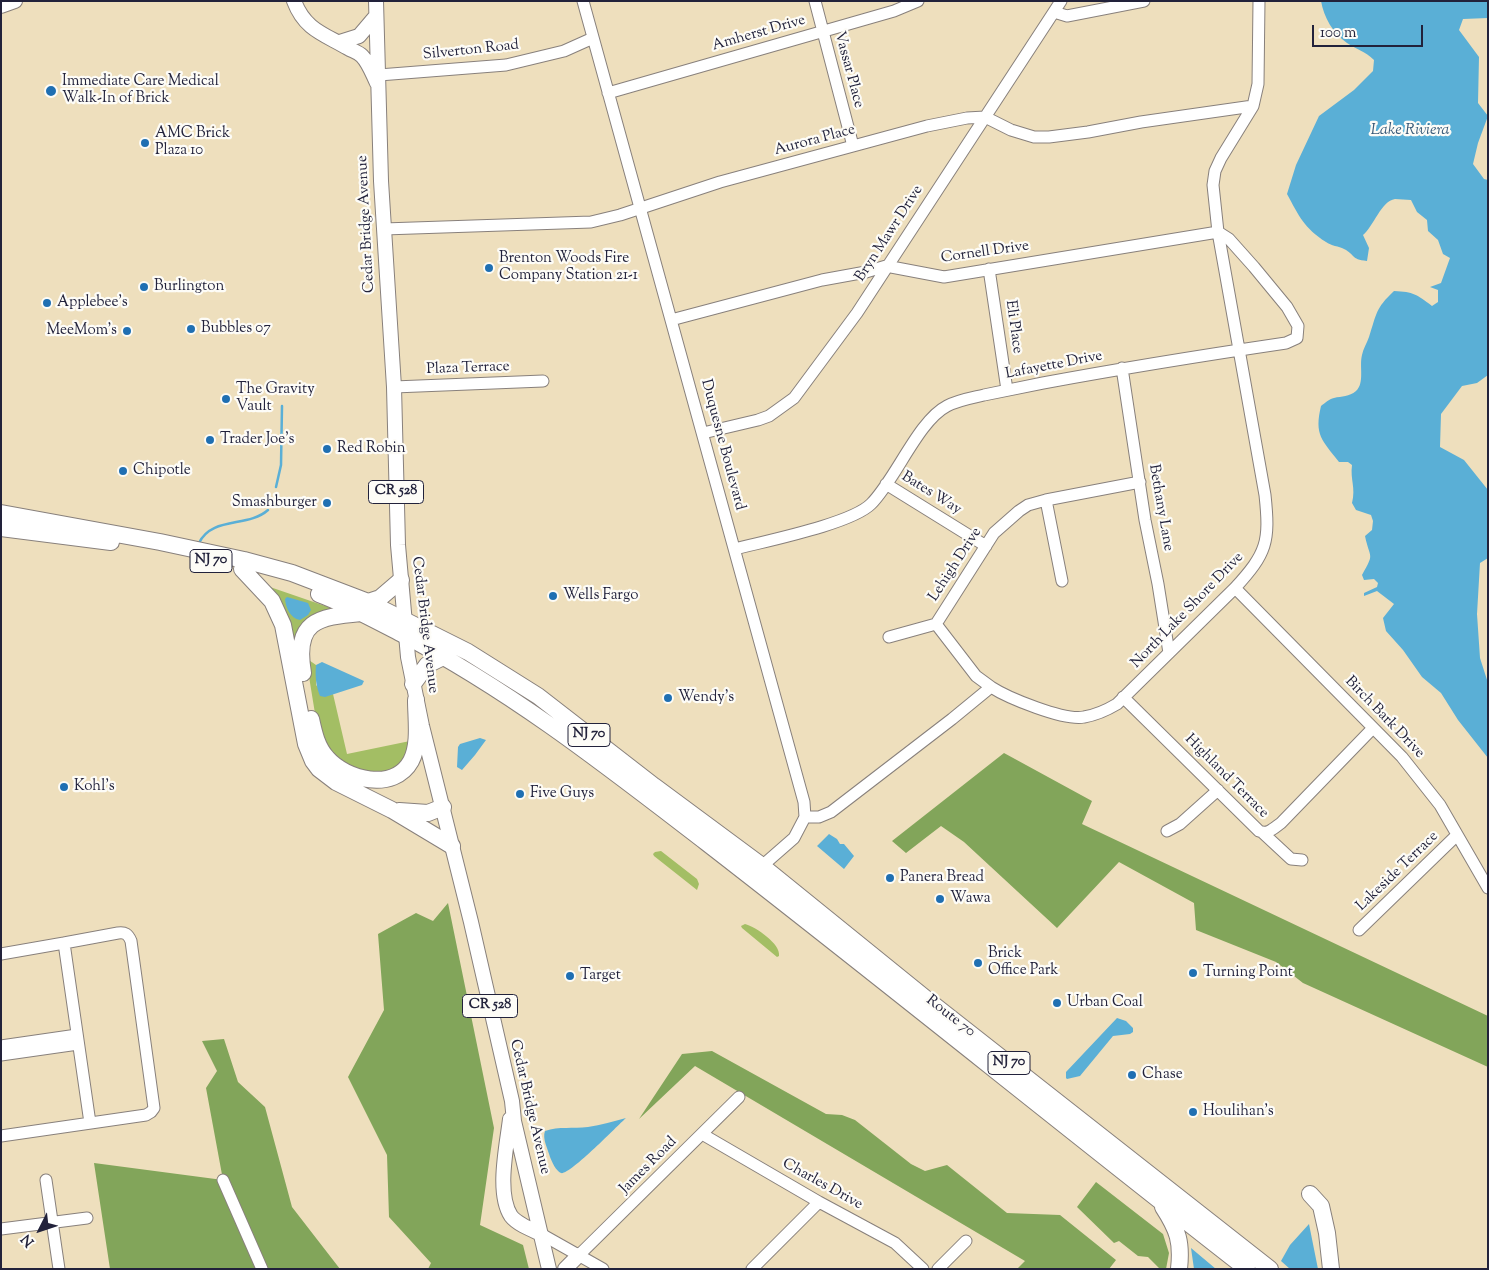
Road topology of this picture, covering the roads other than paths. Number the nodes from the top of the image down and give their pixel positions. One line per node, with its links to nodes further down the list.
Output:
1 (15, 1): 10 (main road)
2 (294, 1): 15 (main road)
3 (376, 1): 12 (main road, Cedar Bridge Avenue / CR 528)
4 (583, 1): 14 (street, Duquesne Boulevard)
5 (815, 1): 13 (street, Vassar Place)
6 (918, 1): 13 (street, Amherst Drive)
7 (1061, 1): 11 (street, Bryn Mawr Drive)
8 (1144, 1): 11 (street)
9 (1259, 1): 18 (street, North Lake Shore Drive)
10 (1, 6)
11 (1054, 12): 19 (street, Bryn Mawr Drive)
12 (376, 16): 15 (main road); 16 (main road, Cedar Bridge Avenue / CR 528)
13 (822, 32): 17 (street, Amherst Drive); 20 (street, Vassar Place)
14 (593, 38): 16 (street, Silverton Road); 17 (street, Duquesne Boulevard)
15 (340, 42): 16 (main road)
16 (379, 81): 22 (main road, Cedar Bridge Avenue / CR 528)
17 (608, 93): 21 (street, Duquesne Boulevard)
18 (1253, 106): 19 (street); 23 (street, North Lake Shore Drive)
19 (985, 117): 20 (street, Aurora Place); 24 (street, Bryn Mawr Drive)
20 (853, 146): 21 (street, Aurora Place)
21 (640, 208): 22 (street, Aurora Place); 26 (street, Duquesne Boulevard)
22 (384, 229): 30 (main road, Cedar Bridge Avenue / CR 528)
23 (1218, 232): 25 (street, Cornell Drive); 27 (street, North Lake Shore Drive); 27 (street, Lafayette Drive)
24 (886, 266): 25 (street, Cornell Drive); 26 (street, Cornell Drive); 32 (street, Bryn Mawr Drive)
25 (989, 269): 31 (street, Eli Place)
26 (671, 320): 32 (street, Duquesne Boulevard)
27 (1239, 350): 28 (street, Lafayette Drive); 43 (street, North Lake Shore Drive)
28 (1122, 368): 31 (street, Lafayette Drive); 33 (street, Bethany Lane)
29 (543, 381): 30 (street, Plaza Terrace)
30 (394, 387): 41 (main road, Cedar Bridge Avenue / CR 528)
31 (1007, 390): 34 (street, Lafayette Drive)
32 (703, 433): 39 (street, Duquesne Boulevard)
33 (1140, 482): 35 (street, Lehigh Drive); 48 (street, Bethany Lane)
34 (886, 484): 38 (street, Bates Way); 39 (street, Lafayette Drive)
35 (1046, 500): 38 (street, Lehigh Drive); 42 (street)
36 (1, 513): 44 (highway, NJ 70)
37 (1, 528): 40 (highway, NJ 70)
38 (986, 546): 45 (street, Lehigh Drive)
39 (735, 549): 58 (street, Duquesne Boulevard)
40 (242, 569): 44 (highway, NJ 70); 57 (highway)
41 (400, 580): 44 (highway); 46 (main road, Cedar Bridge Avenue / CR 528)
42 (1062, 581)
43 (1235, 588): 48 (street, North Lake Shore Drive); 54 (street, Birch Bark Drive)
44 (365, 608): 46 (highway, NJ 70); 53 (highway)
45 (936, 624): 47 (street); 51 (street, Lehigh Drive)
46 (405, 628): 49 (highway, NJ 70); 50 (main road, Cedar Bridge Avenue / CR 528); 64 (highway, NJ 70)
47 (890, 637)
48 (1169, 653): 52 (street, North Lake Shore Drive)
49 (445, 656): 50 (highway); 65 (highway, NJ 70)
50 (413, 684): 53 (main road, Cedar Bridge Avenue / CR 528)
51 (991, 687): 52 (street, North Lake Shore Drive); 58 (street)
52 (1124, 697): 55 (street, Highland Terrace)
53 (416, 700): 56 (main road, Cedar Bridge Avenue / CR 528)
54 (1373, 728): 60 (street, Highland Terrace); 61 (street, Birch Bark Drive)
55 (1218, 790): 59 (street); 60 (street, Highland Terrace)
56 (443, 807): 57 (highway); 62 (main road, Cedar Bridge Avenue / CR 528)
57 (392, 810): 62 (highway)
58 (804, 817): 64 (street)
59 (1167, 831)
60 (1263, 833): 63 (street)
61 (1457, 835): 66 (street, Birch Bark Drive); 67 (street, Lakeside Terrace)
62 (452, 846): 74 (main road, Cedar Bridge Avenue / CR 528)
63 (1302, 860)
64 (762, 866): 65 (street); 89 (highway, Route 70 / NJ 70)
65 (746, 873): 81 (highway, Route 70 / NJ 70)
66 (1488, 888)
67 (1360, 930)
68 (64, 943): 69 (street); 70 (street); 75 (street)
69 (1, 954)
70 (78, 1040): 71 (street); 72 (street); 75 (street)
71 (1, 1046)
72 (1, 1055)
73 (739, 1097): 76 (street, James Road)
74 (512, 1101): 86 (main road, Cedar Bridge Avenue / CR 528); 86 (main road)
75 (90, 1123): 77 (street)
76 (702, 1134): 82 (street, Charles Drive); 88 (street, James Road)
77 (1, 1136)
78 (46, 1180): 84 (street)
79 (224, 1180): 91 (street)
80 (1310, 1194): 99 (highway)
81 (1154, 1195): 89 (highway, NJ 70); 98 (highway)
82 (820, 1202): 95 (street); 96 (street, Charles Drive)
83 (87, 1218): 84 (street)
84 (52, 1223): 85 (street); 90 (street)
85 (1, 1229)
86 (542, 1234): 88 (street); 92 (main road, Cedar Bridge Avenue / CR 528)
87 (966, 1241): 97 (street)
88 (579, 1255): 93 (main road); 94 (street)
89 (1258, 1265)
90 (59, 1269)
91 (262, 1269)
92 (549, 1269)
93 (565, 1269)
94 (603, 1269)
95 (752, 1269)
96 (923, 1269)
97 (938, 1269)
98 (1179, 1269)
99 (1331, 1269)

